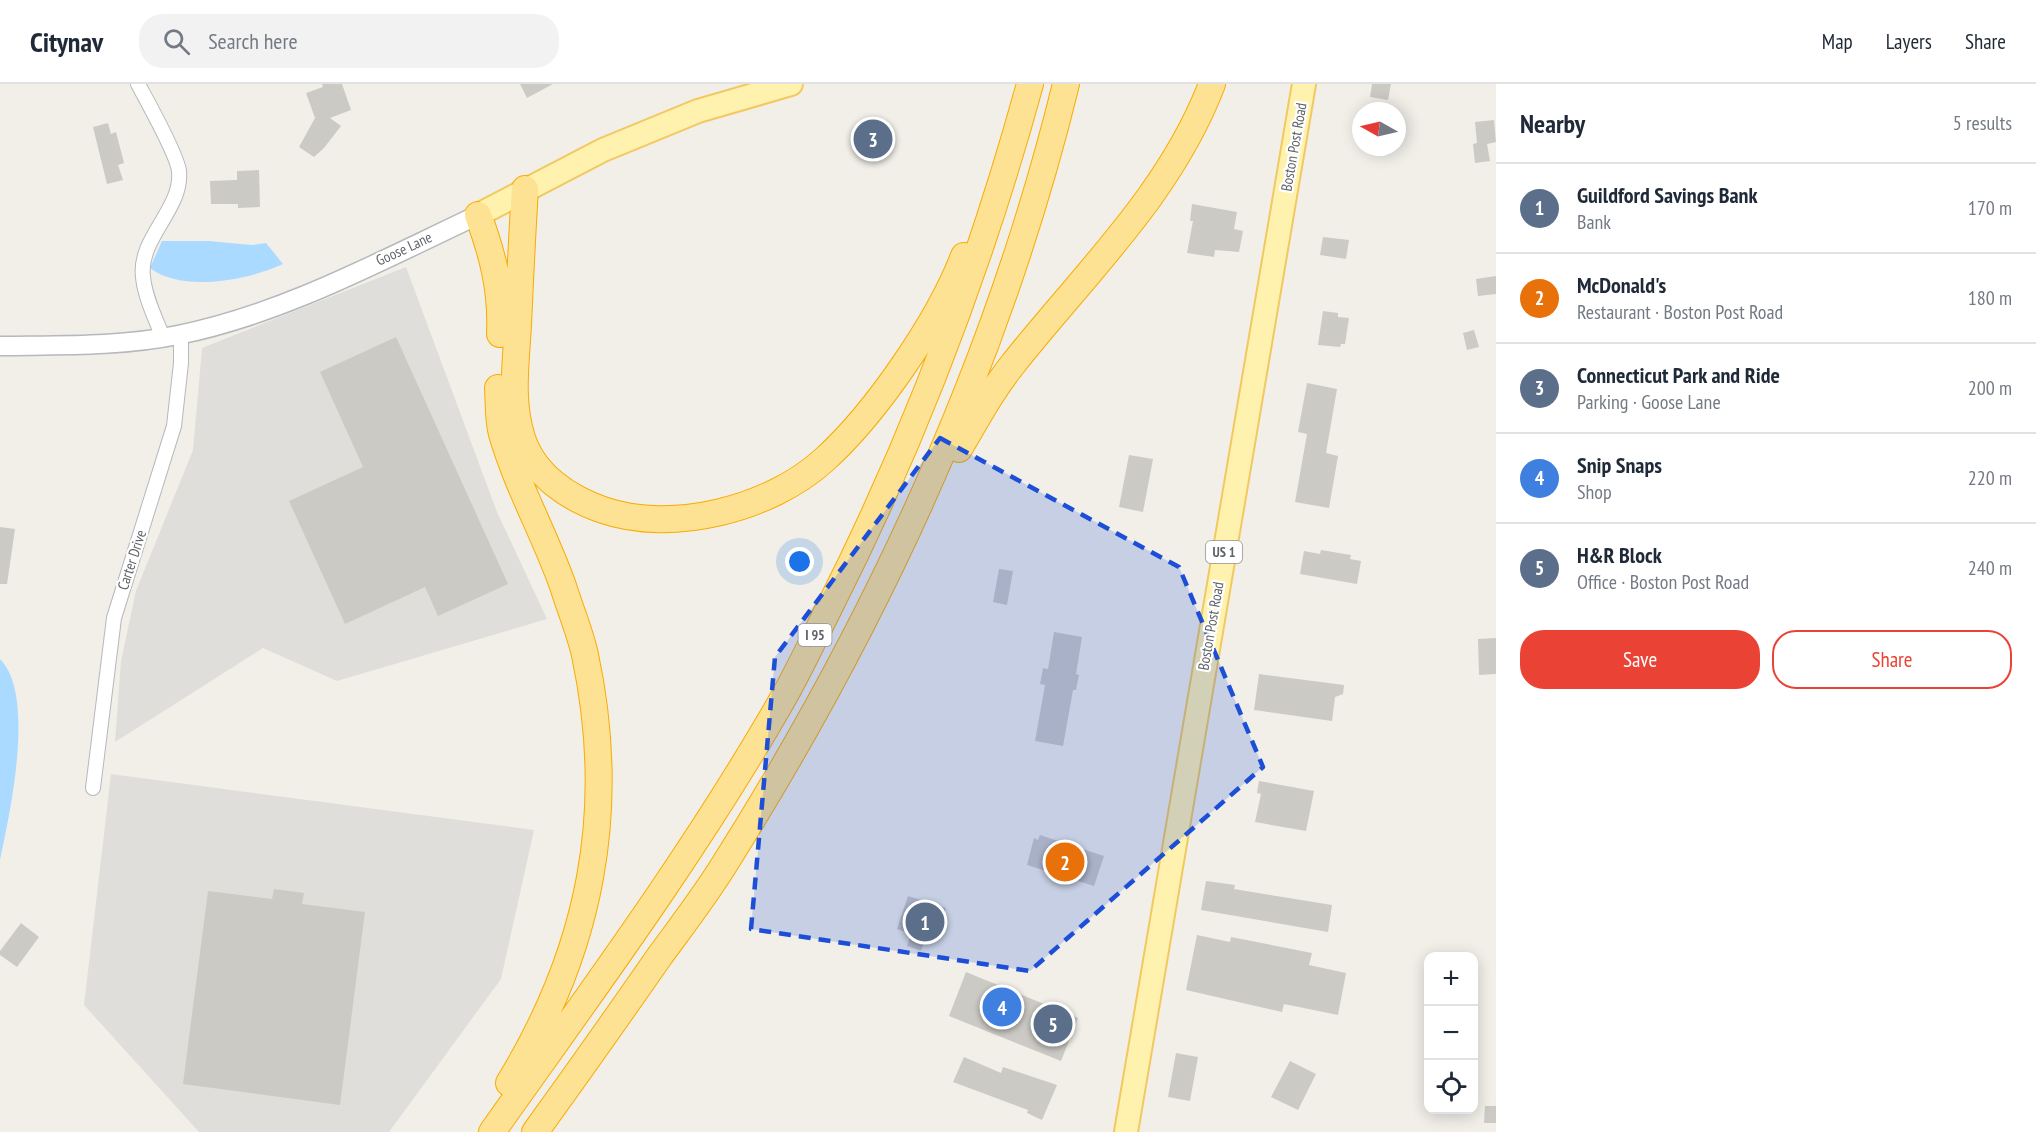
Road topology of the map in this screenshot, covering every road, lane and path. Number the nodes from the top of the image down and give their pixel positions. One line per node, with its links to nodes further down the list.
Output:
1 (138, 84): 9 (street, Carter Drive)
2 (790, 84): 7 (main road, Goose Lane)
3 (1029, 84): 7 (highway); 14 (highway, I 95)
4 (1066, 84): 11 (highway, I 95)
5 (1212, 84): 11 (highway)
6 (1304, 84): 16 (main road, Boston Post Road / US 1)
7 (525, 189): 8 (main road, Goose Lane)
8 (478, 214): 9 (street, Goose Lane); 13 (highway)
9 (172, 337): 10 (street, Goose Lane); 12 (street, Carter Drive)
10 (0, 346)
11 (892, 566): 15 (highway, I 95)
12 (93, 788)
13 (480, 1132)
14 (492, 1132)
15 (536, 1132)
16 (1126, 1132)

